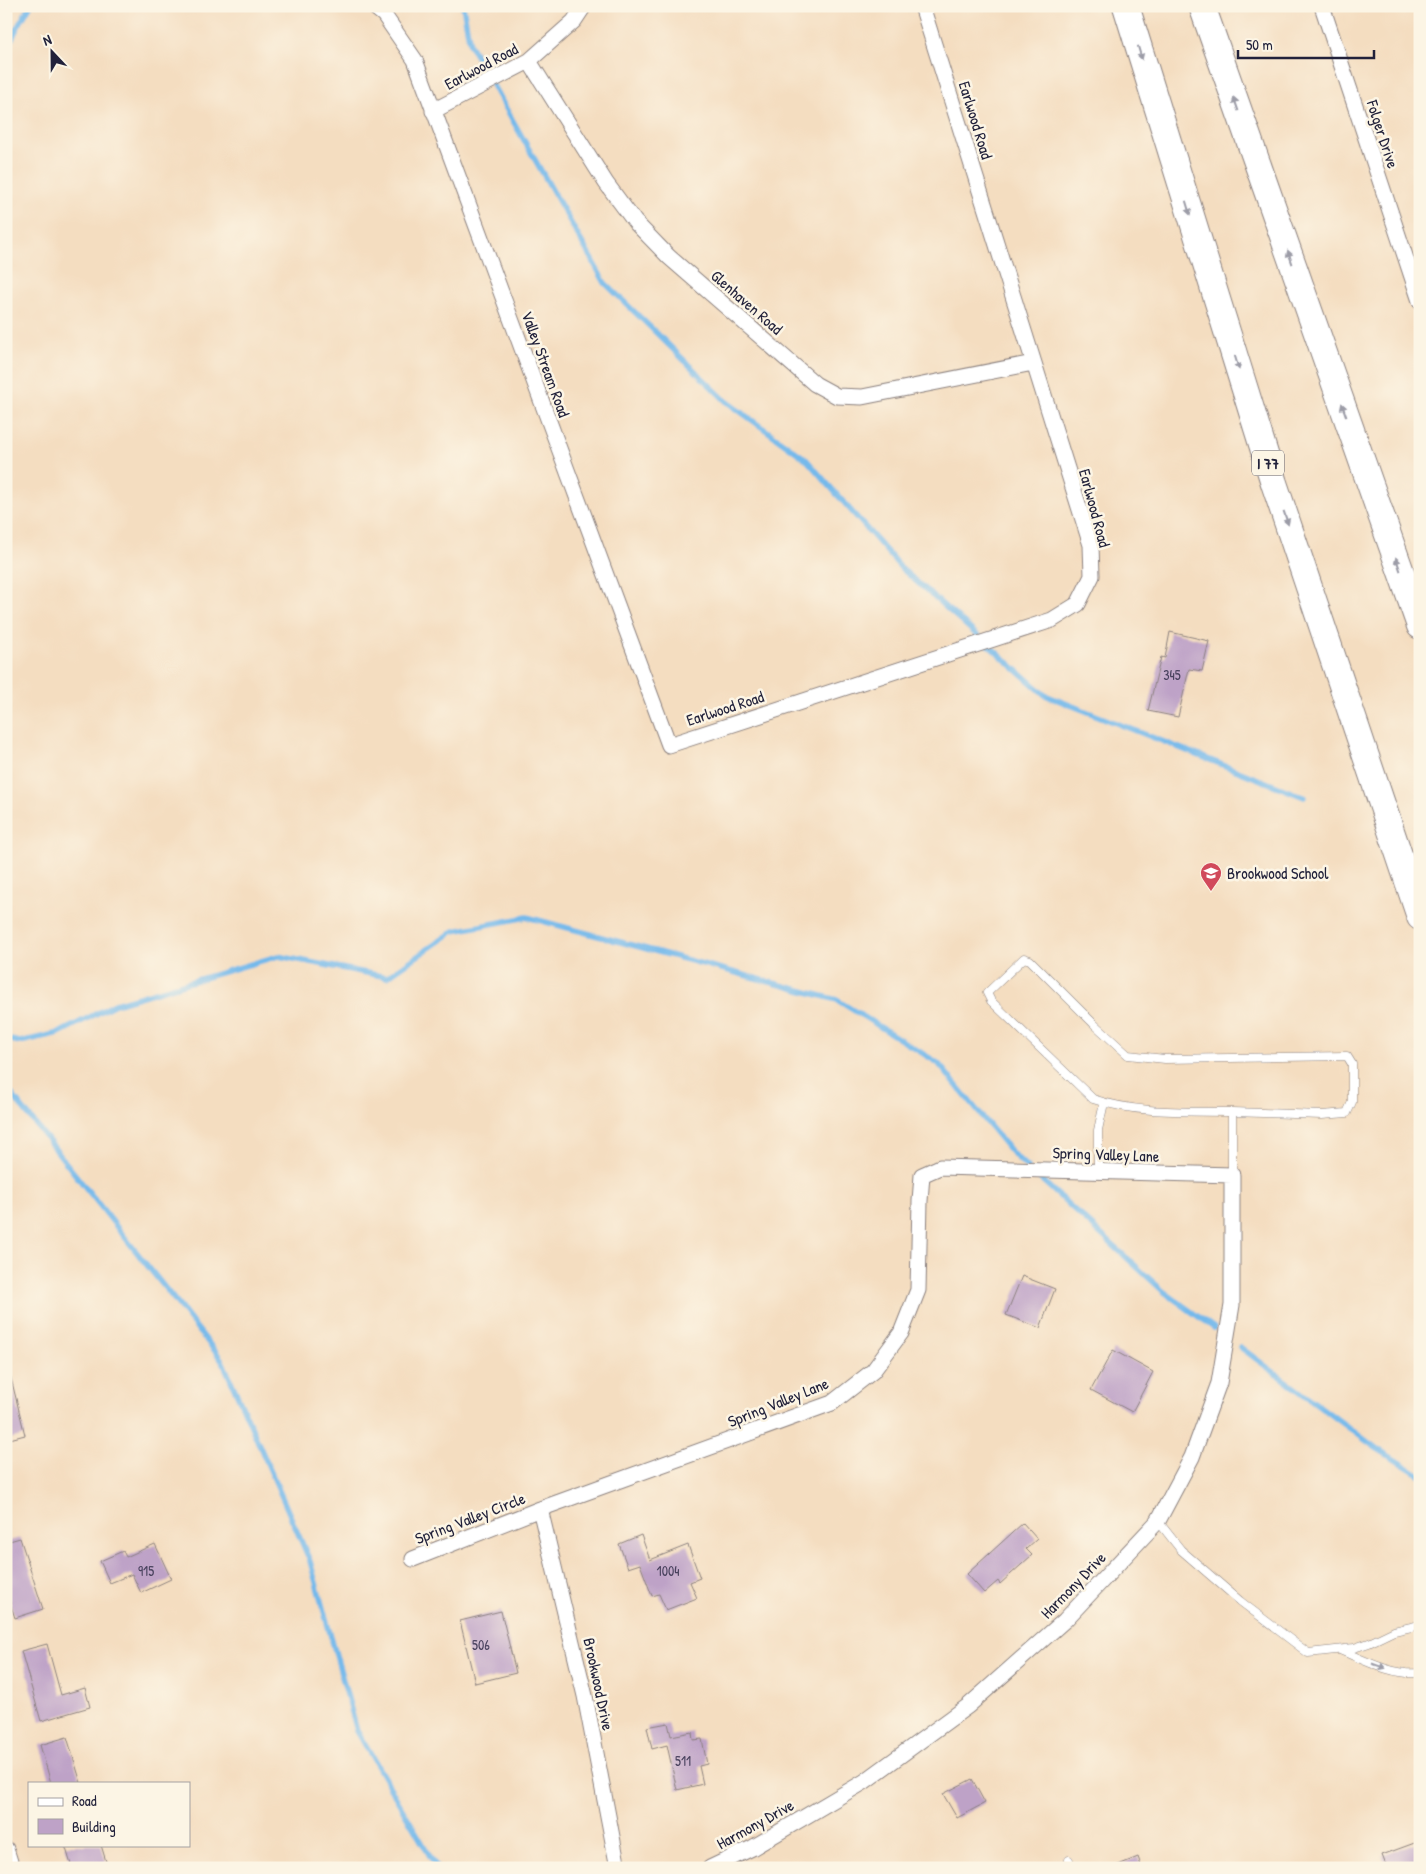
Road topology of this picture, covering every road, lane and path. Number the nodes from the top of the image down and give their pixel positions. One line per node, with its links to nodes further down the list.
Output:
1 (373, 6): 8 (street, Valley Stream Road)
2 (584, 6): 7 (street, Earlwood Road)
3 (922, 6): 10 (street, Earlwood Road)
4 (1126, 6): 13 (highway, I 77, one-way to 13)
5 (1202, 6): 11 (highway, one-way to 5)
6 (1322, 6): 9 (street, Folger Drive)
7 (530, 61): 8 (street, Earlwood Road); 10 (street, Glenhaven Road)
8 (433, 111): 12 (street, Valley Stream Road)
9 (1420, 301)
10 (1034, 363): 12 (street, Earlwood Road)
11 (1420, 626)
12 (669, 745)
13 (1420, 917)
14 (1104, 1103): 15 (lane); 15 (lane); 16 (lane)
15 (1232, 1112): 17 (lane)
16 (1098, 1171): 17 (street, Spring Valley Lane); 18 (street, Spring Valley Lane)
17 (1232, 1175): 19 (street, Harmony Drive)
18 (540, 1509): 20 (street, Spring Valley Circle); 26 (street, Brookwood Drive)
19 (1158, 1521): 22 (lane); 27 (street, Harmony Drive)
20 (413, 1559)
21 (1420, 1624): 22 (lane)
22 (1340, 1650): 23 (lane, one-way to 23)
23 (1420, 1673)
24 (6, 1849): 25 (street)
25 (12, 1868)
26 (618, 1868)
27 (710, 1868)

